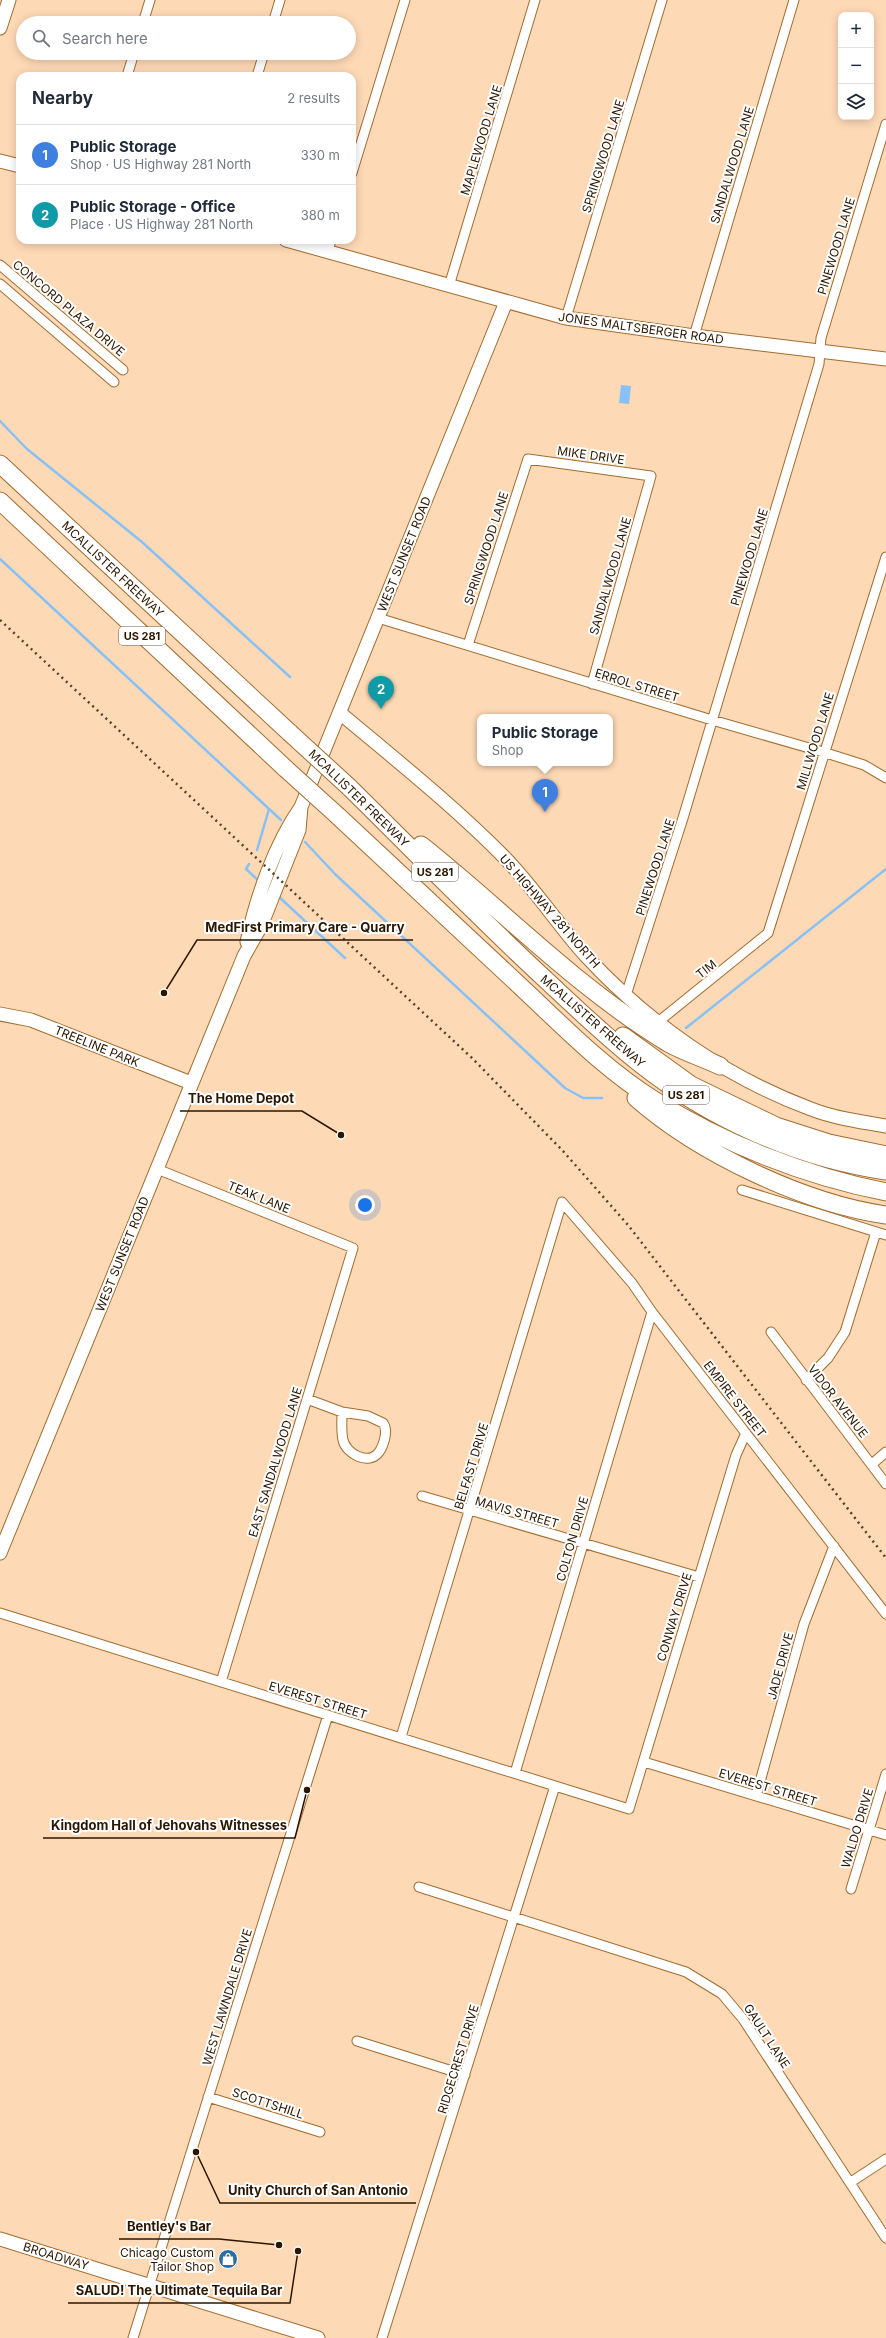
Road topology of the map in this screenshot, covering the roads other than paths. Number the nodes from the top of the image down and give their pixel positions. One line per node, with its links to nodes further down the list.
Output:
1 (150, 0): 8 (street)
2 (280, 0): 9 (street)
3 (405, 0): 17 (street)
4 (535, 0): 23 (street, MAPLEWOOD LANE)
5 (662, 0): 25 (street, SPRINGWOOD LANE)
6 (794, 0): 26 (street, SANDALWOOD LANE)
7 (5, 4): 10 (main road)
8 (145, 16)
9 (275, 16)
10 (0, 28)
11 (132, 60): 13 (street)
12 (262, 60): 14 (street)
13 (128, 72)
14 (258, 72)
15 (886, 124): 27 (street, PINEWOOD LANE)
16 (0, 160): 18 (main road)
17 (356, 160)
18 (16, 165)
19 (315, 244): 20 (main road, JONES MALTSBERGER ROAD)
20 (330, 246): 23 (main road, JONES MALTSBERGER ROAD)
21 (0, 265): 29 (street, CONCORD PLAZA DRIVE)
22 (0, 284): 30 (street)
23 (449, 286): 24 (main road, JONES MALTSBERGER ROAD)
24 (506, 302): 25 (main road, JONES MALTSBERGER ROAD); 38 (main road, WEST SUNSET ROAD)
25 (566, 318): 26 (main road, JONES MALTSBERGER ROAD)
26 (694, 336): 27 (main road, JONES MALTSBERGER ROAD)
27 (820, 350): 28 (main road, JONES MALTSBERGER ROAD); 42 (street, PINEWOOD LANE)
28 (886, 359)
29 (123, 370)
30 (114, 382)
31 (0, 452): 36 (highway)
32 (528, 458): 34 (street, MIKE DRIVE); 39 (street, SPRINGWOOD LANE)
33 (0, 464): 36 (highway, MCALLISTER FREEWAY / US 281)
34 (651, 476): 40 (street, SANDALWOOD LANE)
35 (0, 501): 51 (highway, MCALLISTER FREEWAY / US 281, bridge)
36 (53, 512): 45 (highway, MCALLISTER FREEWAY / US 281, bridge)
37 (886, 557): 43 (street, MILLWOOD LANE)
38 (378, 618): 39 (street, ERROL STREET); 41 (main road, WEST SUNSET ROAD)
39 (468, 645): 40 (street, ERROL STREET)
40 (592, 684): 42 (street, ERROL STREET)
41 (340, 713): 48 (main road, US HIGHWAY 281 NORTH); 53 (main road, WEST SUNSET ROAD)
42 (712, 720): 43 (street, ERROL STREET); 48 (street, PINEWOOD LANE)
43 (823, 752): 44 (street, ERROL STREET); 46 (street, MILLWOOD LANE)
44 (886, 778)
45 (349, 787): 47 (highway, MCALLISTER FREEWAY / US 281); 52 (highway)
46 (768, 933): 50 (street, TIM)
47 (522, 957): 55 (highway); 57 (highway, MCALLISTER FREEWAY / US 281)
48 (626, 995): 50 (main road, US HIGHWAY 281 NORTH)
49 (0, 1014): 53 (main road, TREELINE PARK)
50 (658, 1022): 52 (main road, US HIGHWAY 281 NORTH)
51 (584, 1045): 59 (highway, MCALLISTER FREEWAY / US 281); 61 (highway)
52 (720, 1066): 54 (main road, US HIGHWAY 281 NORTH)
53 (191, 1084): 56 (main road, WEST SUNSET ROAD)
54 (886, 1126)
55 (886, 1155)
56 (157, 1169): 64 (street, TEAK LANE); 78 (main road, WEST SUNSET ROAD)
57 (886, 1171)
58 (742, 1190): 62 (street)
59 (886, 1192)
60 (562, 1202): 65 (street, EMPIRE STREET); 75 (street, BELFAST DRIVE)
61 (886, 1215)
62 (876, 1232): 63 (street); 67 (street)
63 (886, 1235)
64 (352, 1248): 68 (street, EAST SANDALWOOD LANE)
65 (652, 1312): 70 (street, EMPIRE STREET); 76 (street, COLTON DRIVE)
66 (771, 1332): 67 (street, VIDOR AVENUE)
67 (806, 1380): 72 (street, VIDOR AVENUE)
68 (307, 1399): 69 (street); 82 (street, EAST SANDALWOOD LANE)
69 (342, 1412): 69 (street)
70 (746, 1433): 77 (street, EMPIRE STREET); 79 (street, CONWAY DRIVE)
71 (886, 1452): 72 (street)
72 (872, 1464): 73 (street, VIDOR AVENUE)
73 (886, 1484)
74 (422, 1496): 75 (street, MAVIS STREET)
75 (470, 1510): 76 (street, MAVIS STREET); 84 (street, BELFAST DRIVE)
76 (583, 1543): 79 (street, MAVIS STREET); 86 (street, COLTON DRIVE)
77 (834, 1546): 81 (street, EMPIRE STREET); 89 (street, JADE DRIVE)
78 (0, 1552)
79 (699, 1577): 85 (street, CONWAY DRIVE)
80 (0, 1613): 82 (street, EVEREST STREET)
81 (886, 1614)
82 (221, 1682): 83 (street, EVEREST STREET)
83 (328, 1715): 84 (street, EVEREST STREET); 98 (street, WEST LAWNDALE DRIVE)
84 (401, 1737): 86 (street, EVEREST STREET)
85 (644, 1762): 89 (street, EVEREST STREET); 90 (street, CONWAY DRIVE)
86 (514, 1773): 88 (street, EVEREST STREET)
87 (886, 1774): 91 (street, WALDO DRIVE)
88 (555, 1786): 90 (street, EVEREST STREET); 95 (street, RIDGECREST DRIVE)
89 (756, 1796): 91 (street, EVEREST STREET)
90 (629, 1809)
91 (869, 1830): 92 (street, EVEREST STREET); 94 (street, WALDO DRIVE)
92 (886, 1835)
93 (419, 1887): 95 (street, GAULT LANE)
94 (851, 1889)
95 (514, 1917): 97 (street, RIDGECREST DRIVE); 101 (street, GAULT LANE)
96 (357, 2040): 97 (street)
97 (465, 2075): 108 (street, RIDGECREST DRIVE)
98 (208, 2097): 99 (street, SCOTTSHILL); 104 (street, WEST LAWNDALE DRIVE)
99 (320, 2132)
100 (886, 2159): 101 (street)
101 (851, 2182): 102 (street, GAULT LANE)
102 (886, 2238)
103 (0, 2239): 104 (main road, BROADWAY)
104 (149, 2285): 105 (main road, BROADWAY); 106 (street, WEST LAWNDALE DRIVE)
105 (302, 2336): 107 (main road, BROADWAY)
106 (133, 2338)
107 (318, 2338)
108 (382, 2338)

